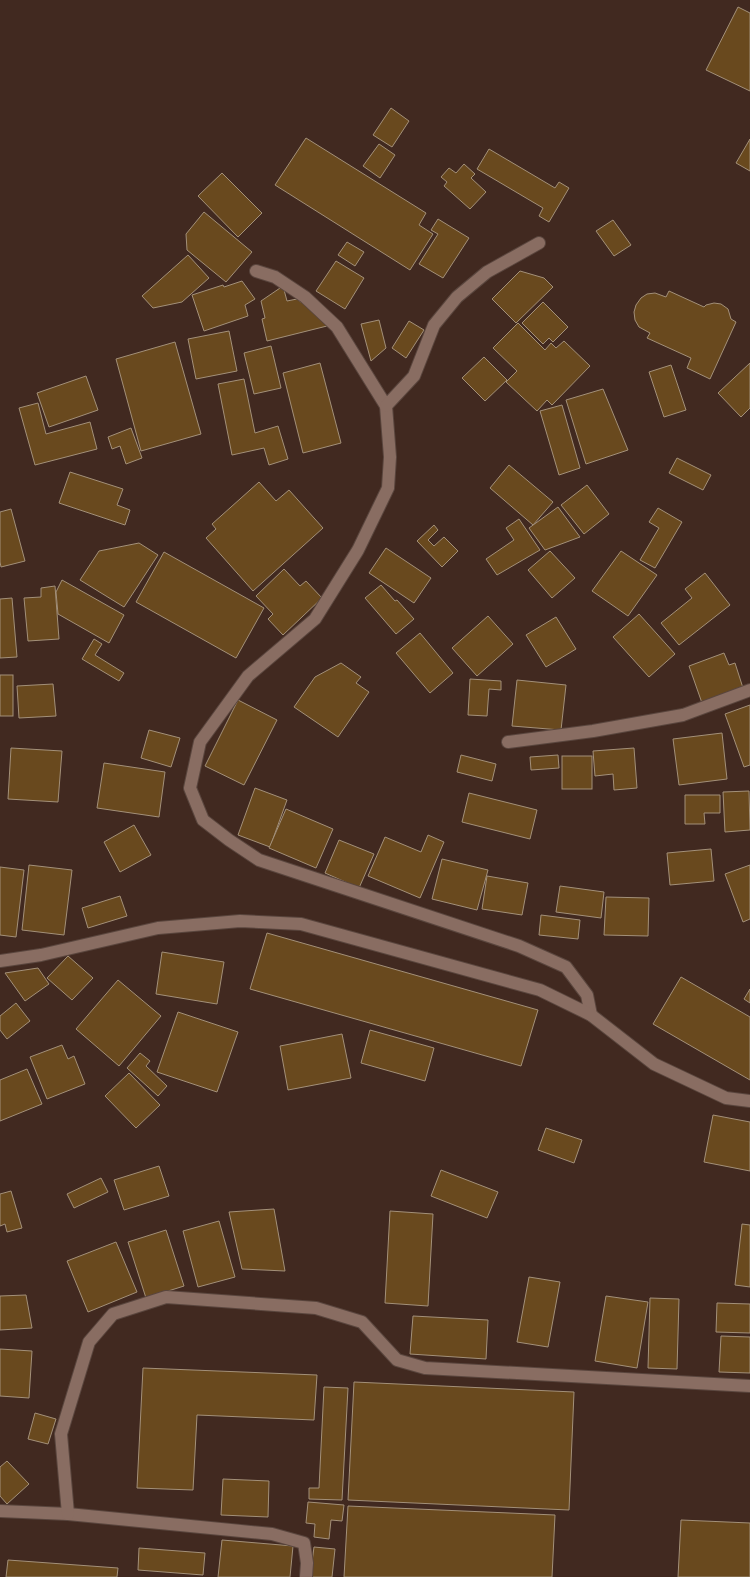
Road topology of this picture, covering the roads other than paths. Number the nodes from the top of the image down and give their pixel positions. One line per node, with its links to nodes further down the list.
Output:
1 (539, 243): 3 (street)
2 (256, 271): 3 (street)
3 (386, 406): 7 (street)
4 (750, 690): 5 (street)
5 (508, 742)
6 (0, 961): 7 (street)
7 (591, 1015): 8 (street)
8 (750, 1101)
9 (750, 1386): 11 (street)
10 (0, 1511): 11 (street)
11 (68, 1514): 12 (street)
12 (306, 1577)

